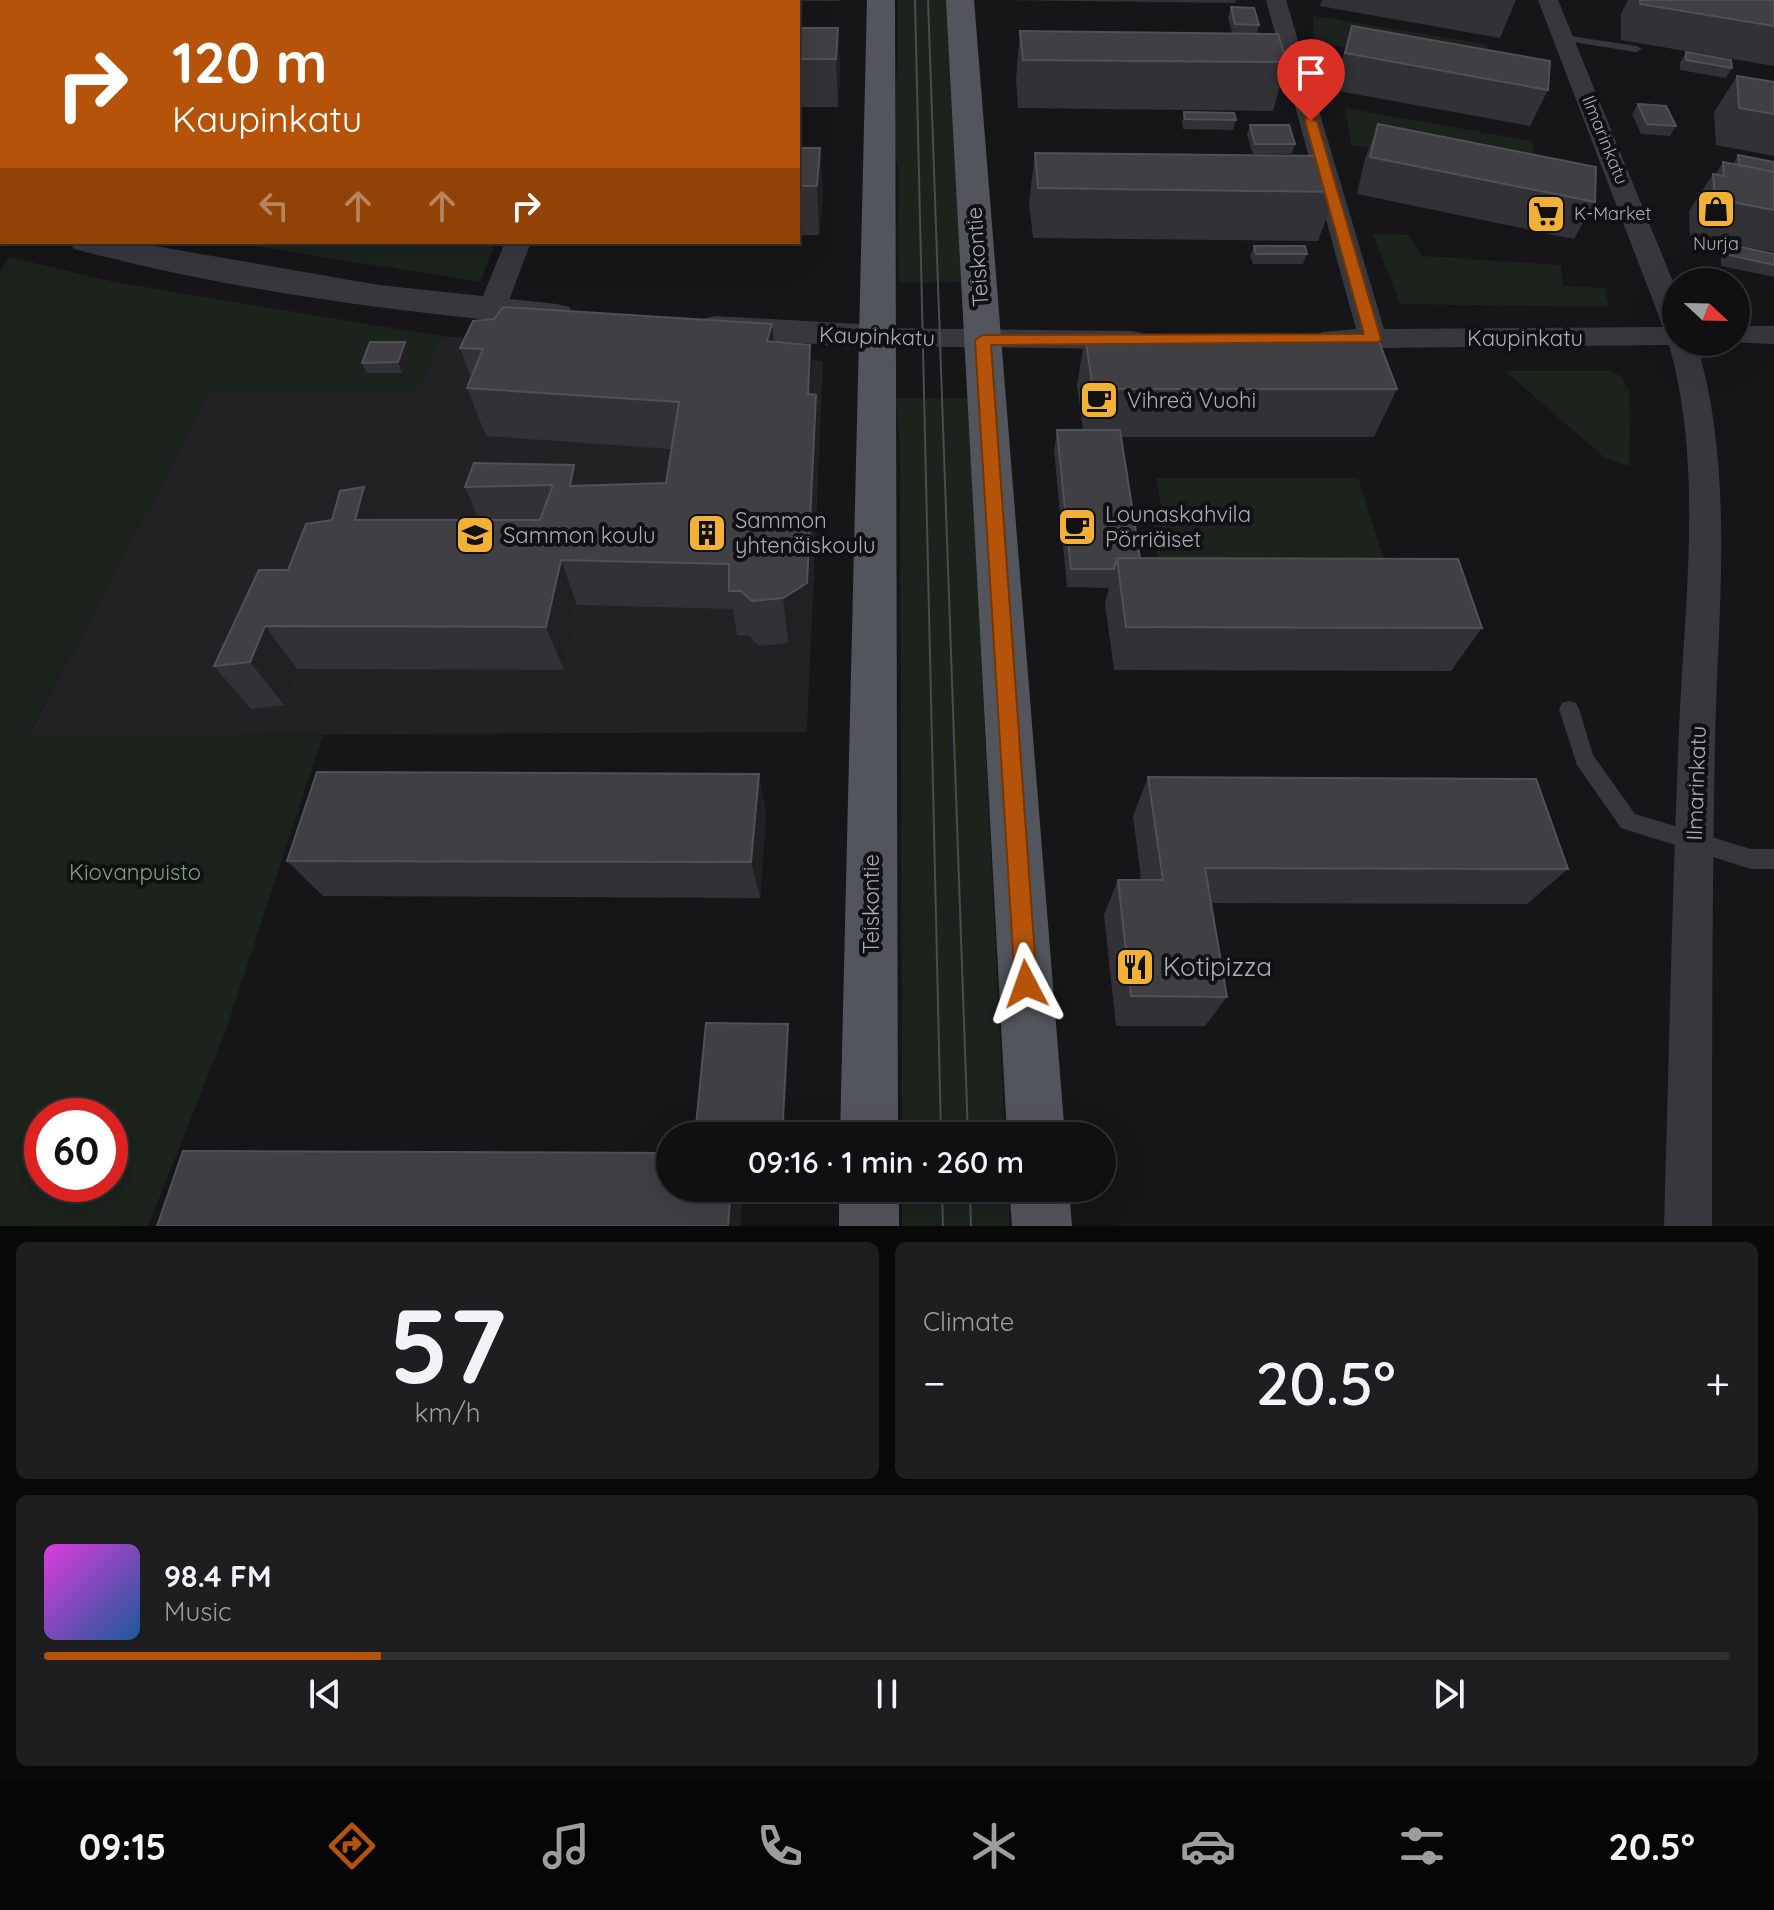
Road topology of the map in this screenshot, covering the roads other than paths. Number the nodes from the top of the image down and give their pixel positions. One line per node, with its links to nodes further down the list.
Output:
1 (881, 0): 16 (main road, Teiskontie)
2 (960, 0): 19 (main road, Teiskontie)
3 (1276, 0): 18 (street)
4 (1548, 0): 5 (street, Ilmarinkatu)
5 (1564, 38): 6 (lane); 9 (street, Ilmarinkatu)
6 (1636, 49)
7 (96, 244): 10 (street)
8 (517, 244): 10 (street)
9 (1662, 288)
10 (491, 311): 11 (street)
11 (585, 317)
12 (680, 324): 16 (street, Kaupinkatu)
13 (1750, 335): 14 (street)
14 (1774, 335)
15 (1662, 336): 18 (street, Kaupinkatu)
16 (877, 337): 19 (street, Kaupinkatu); 25 (main road, Teiskontie)
17 (1311, 339): 18 (street, Kaupinkatu)
18 (1373, 339)
19 (983, 340): 20 (street, Kaupinkatu); 26 (main road, Teiskontie)
20 (1156, 340)
21 (1686, 356): 23 (street, Ilmarinkatu)
22 (1569, 709): 23 (lane)
23 (1694, 840): 24 (lane); 31 (street, Ilmarinkatu)
24 (1774, 859)
25 (869, 1122)
26 (1035, 1122)
27 (869, 1202): 29 (main road)
28 (1040, 1202): 30 (main road)
29 (869, 1226)
30 (1042, 1226)
31 (1688, 1226)

